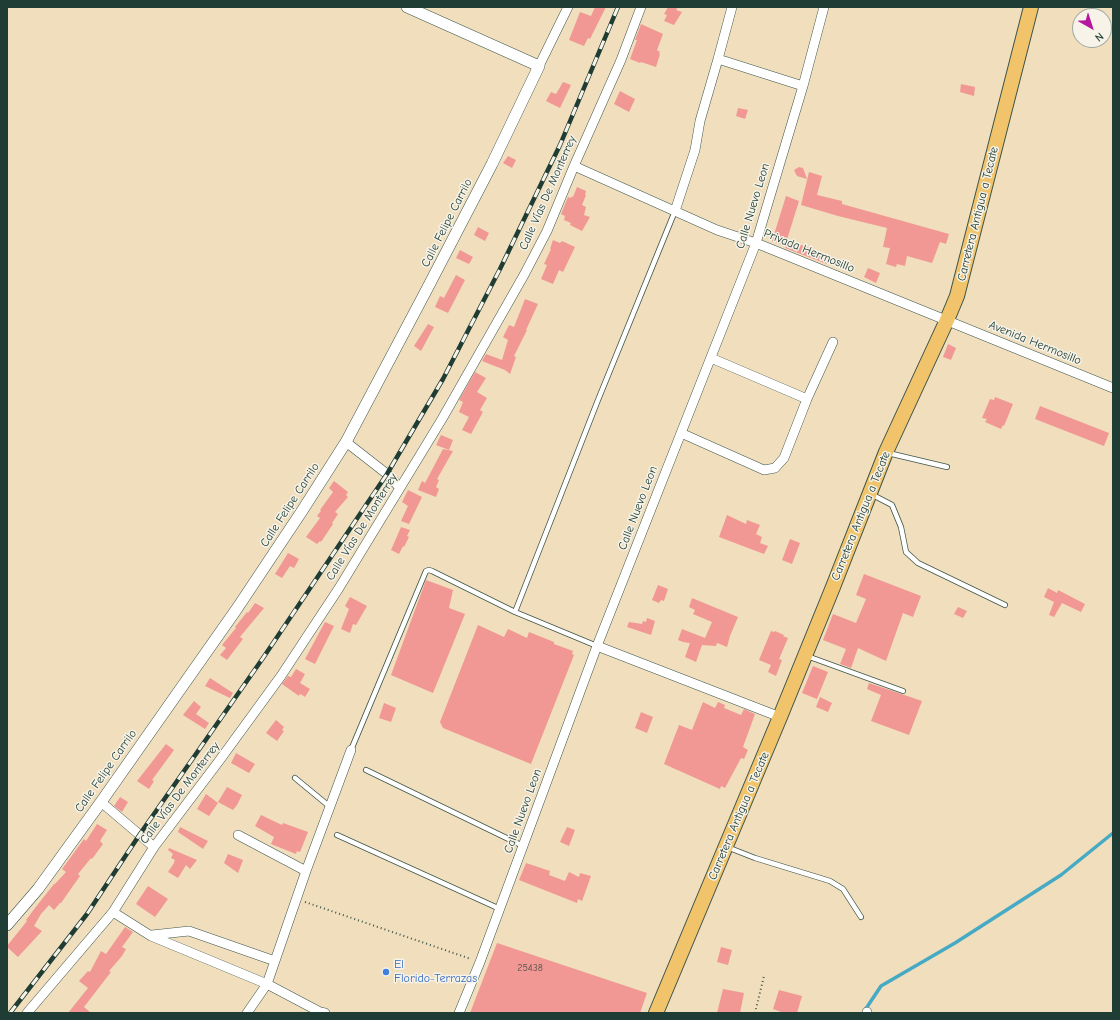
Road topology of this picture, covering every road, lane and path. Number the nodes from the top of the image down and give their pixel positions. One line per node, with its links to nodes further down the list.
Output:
1 (407, 7): 8 (street)
2 (568, 7): 8 (street)
3 (641, 7): 10 (street, Calle Vías De Monterrey)
4 (732, 7): 7 (street)
5 (824, 7): 9 (street, Calle Nuevo Leon)
6 (1031, 7): 13 (main road, Carretera Antigua a Tecate)
7 (718, 59): 9 (street); 11 (street)
8 (539, 66): 19 (street, Calle Felipe Carrilo)
9 (803, 86): 12 (street, Calle Nuevo Leon)
10 (574, 166): 11 (street, Privada Hermosillo); 22 (street, Calle Vías De Monterrey)
11 (675, 212): 12 (street, Privada Hermosillo); 25 (lane)
12 (756, 242): 13 (street, Privada Hermosillo); 15 (street, Calle Nuevo Leon)
13 (947, 320): 16 (street, Avenida Hermosillo); 20 (main road, Carretera Antigua a Tecate)
14 (833, 342): 17 (street)
15 (711, 358): 17 (street); 18 (street, Calle Nuevo Leon)
16 (1113, 388)
17 (807, 399): 18 (street)
18 (681, 433): 26 (street, Calle Nuevo Leon)
19 (346, 442): 22 (street); 33 (street, Calle Felipe Carrilo)
20 (886, 452): 21 (lane); 23 (main road, Carretera Antigua a Tecate)
21 (947, 467)
22 (400, 488): 38 (street, Calle Vías De Monterrey)
23 (870, 493): 24 (lane); 27 (main road, Carretera Antigua a Tecate)
24 (1005, 606)
25 (515, 612): 26 (lane); 30 (lane)
26 (597, 646): 29 (street); 37 (street, Calle Nuevo Leon)
27 (805, 655): 28 (lane); 29 (main road, Carretera Antigua a Tecate)
28 (903, 691)
29 (780, 717): 39 (main road, Carretera Antigua a Tecate)
30 (351, 750): 34 (street)
31 (366, 770): 37 (lane)
32 (295, 778): 34 (lane)
33 (101, 802): 38 (street); 45 (street, Calle Felipe Carrilo)
34 (329, 806): 40 (street)
35 (238, 835): 40 (street)
36 (336, 835): 42 (lane)
37 (523, 846): 42 (street, Calle Nuevo Leon)
38 (154, 847): 43 (street, Calle Vías De Monterrey)
39 (726, 847): 44 (lane); 55 (main road, Carretera Antigua a Tecate)
40 (306, 871): 41 (street)
41 (296, 899): 47 (street); 48 (path)
42 (500, 909): 48 (street, Calle Nuevo Leon)
43 (113, 912): 46 (street); 51 (street, Calle Vías De Monterrey)
44 (861, 916)
45 (7, 925)
46 (151, 936): 47 (street); 50 (street)
47 (275, 961): 50 (street)
48 (480, 962): 54 (street, Calle Nuevo Leon)
49 (764, 976): 56 (path)
50 (267, 984): 52 (street); 53 (street)
51 (27, 1013)
52 (247, 1013)
53 (322, 1013)
54 (459, 1013)
55 (656, 1013)
56 (755, 1013)

